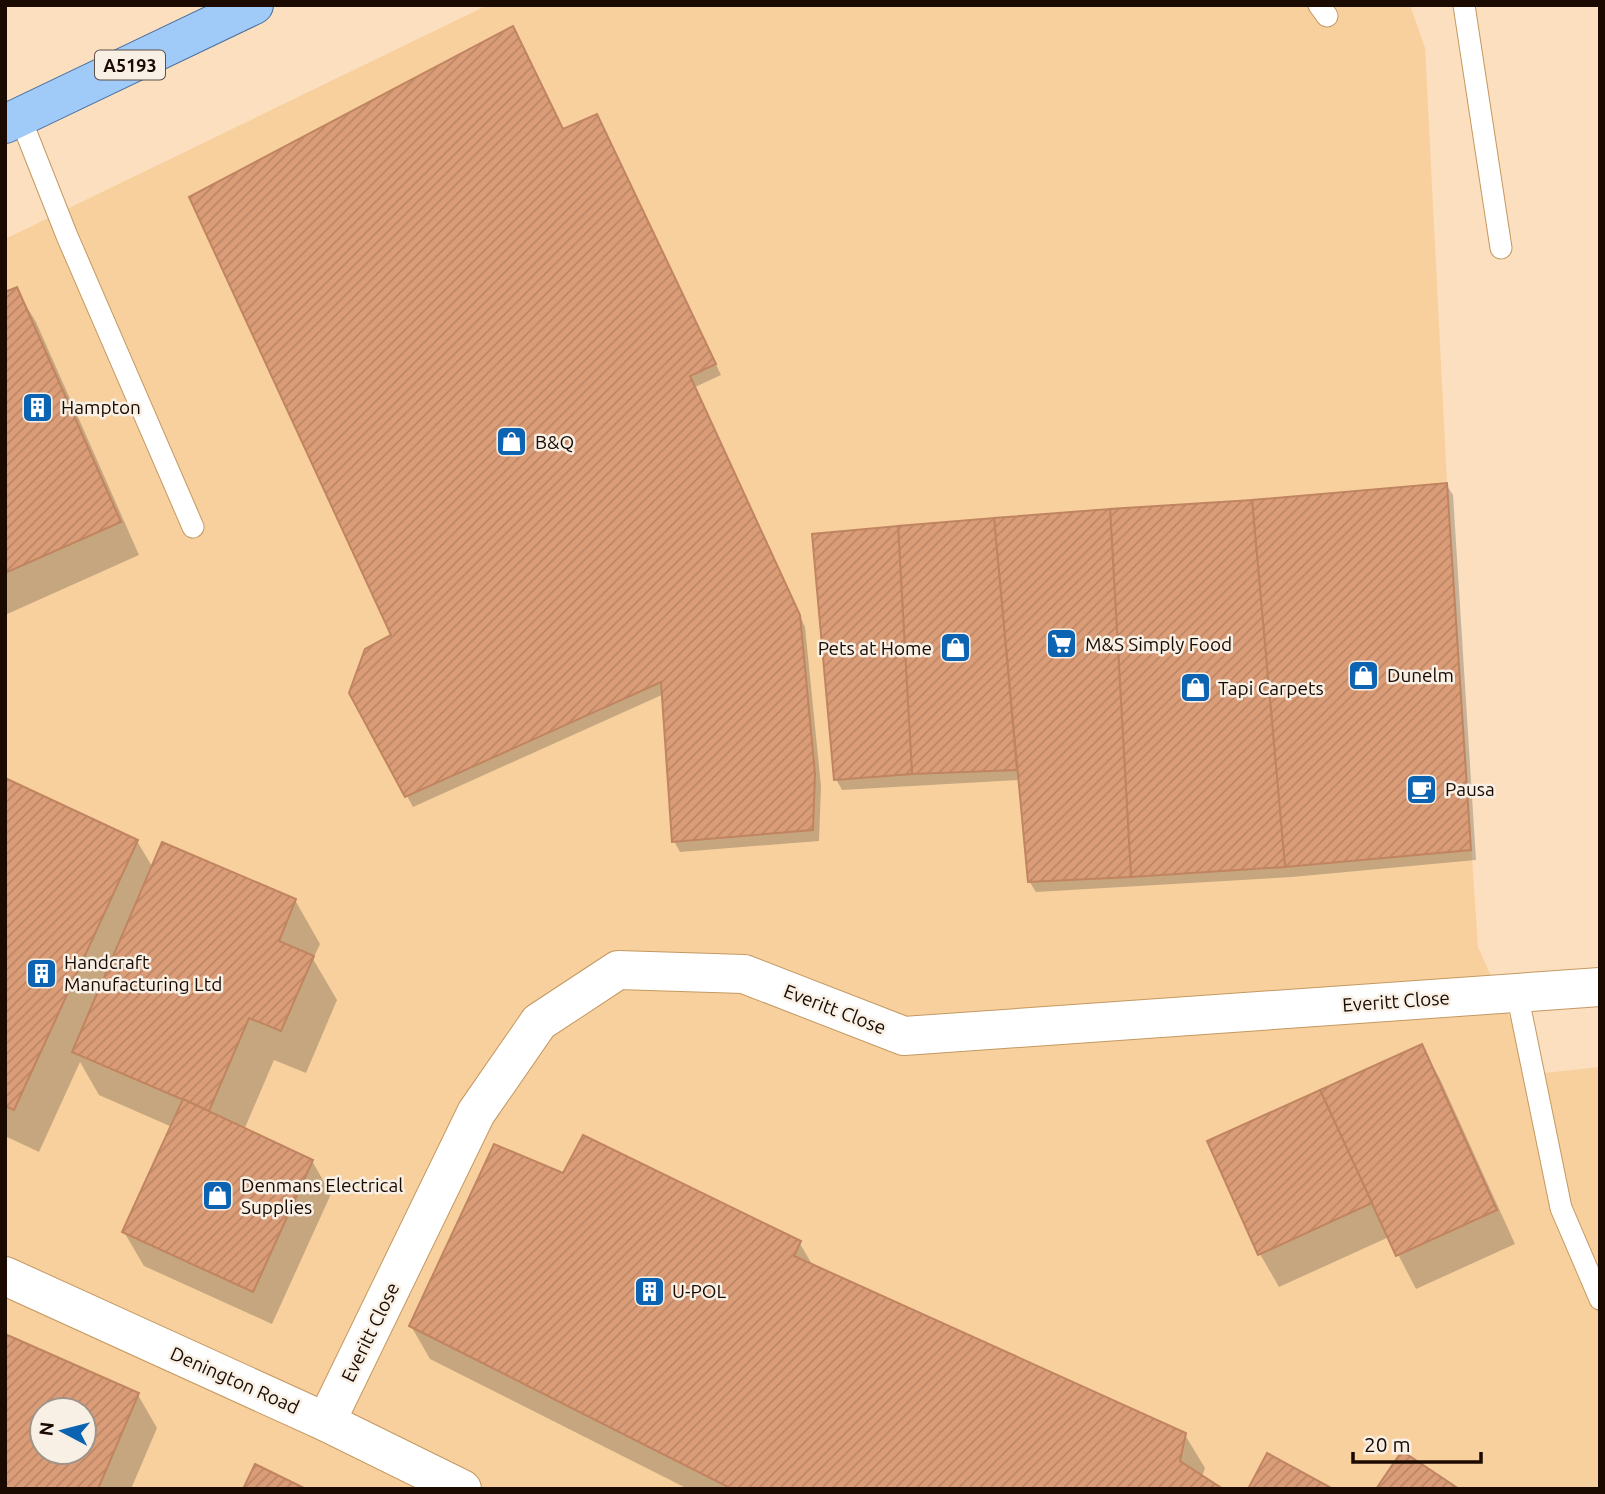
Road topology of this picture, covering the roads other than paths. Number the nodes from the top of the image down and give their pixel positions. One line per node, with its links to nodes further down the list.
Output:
1 (254, 5): 3 (main road, A5193)
2 (1464, 5): 4 (lane)
3 (13, 120): 5 (lane)
4 (1501, 248)
5 (193, 527)
6 (1600, 987): 7 (street, Everitt Close)
7 (1517, 993): 9 (lane); 10 (street, Everitt Close)
8 (5, 1276): 10 (street, Denington Road)
9 (1600, 1299)
10 (326, 1422): 11 (street, Denington Road)
11 (442, 1484)

